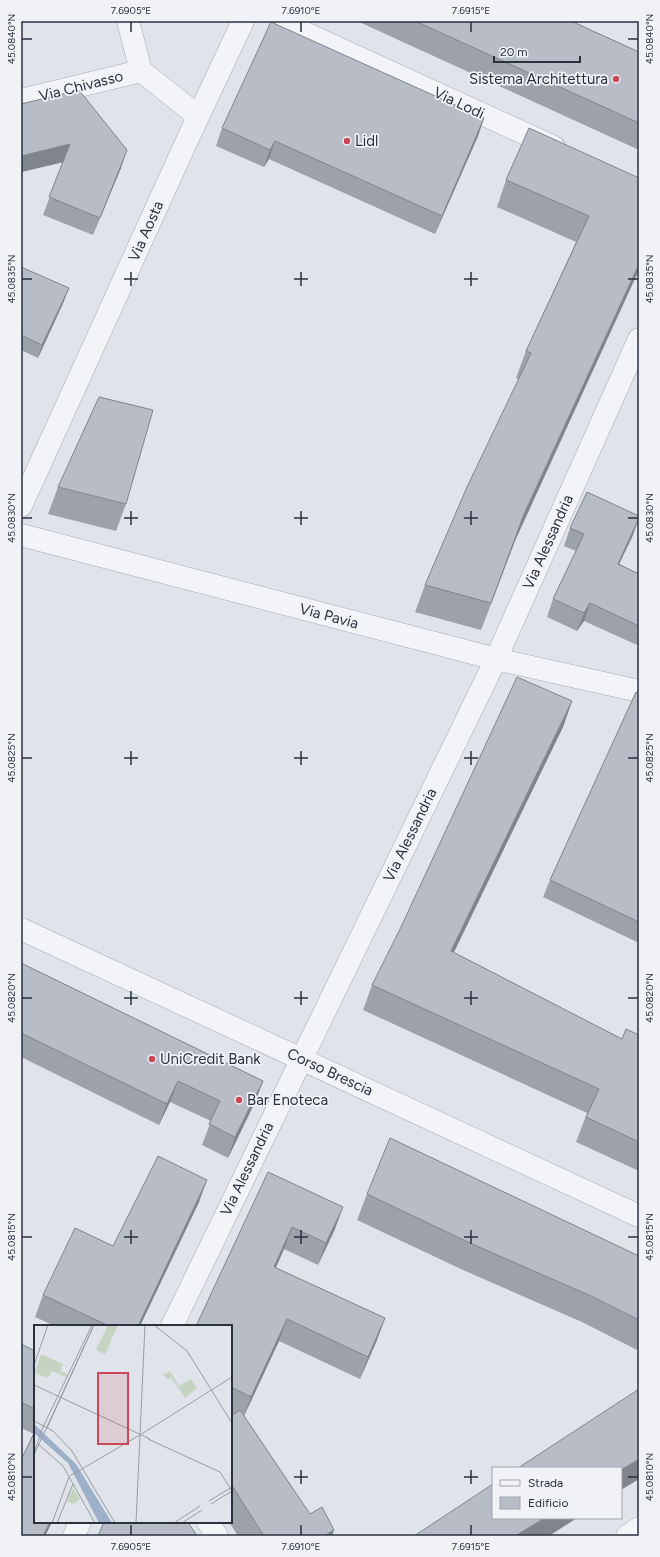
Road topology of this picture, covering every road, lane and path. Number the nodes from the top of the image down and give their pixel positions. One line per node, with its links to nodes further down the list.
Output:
1 (128, 21): 4 (street, Via Chivasso)
2 (243, 21): 6 (street, Via Aosta)
3 (279, 21): 7 (street, Via Lodi)
4 (141, 72): 5 (street, Via Chivasso); 6 (street, Via Chivasso)
5 (21, 100)
6 (198, 116): 9 (street, Via Aosta)
7 (574, 156)
8 (639, 339): 11 (street, Via Alessandria)
9 (21, 506)
10 (21, 535): 11 (street, Via Pavia)
11 (496, 659): 12 (street, Via Pavia); 14 (street, Via Alessandria)
12 (639, 691)
13 (21, 929): 14 (street, Corso Brescia)
14 (301, 1058): 15 (street, Corso Brescia); 16 (street, Via Alessandria)
15 (639, 1216)
16 (172, 1325)
17 (80, 1523): 20 (street)
18 (209, 1523): 21 (street)
19 (639, 1528): 22 (street)
20 (74, 1536)
21 (217, 1536)
22 (627, 1536)

